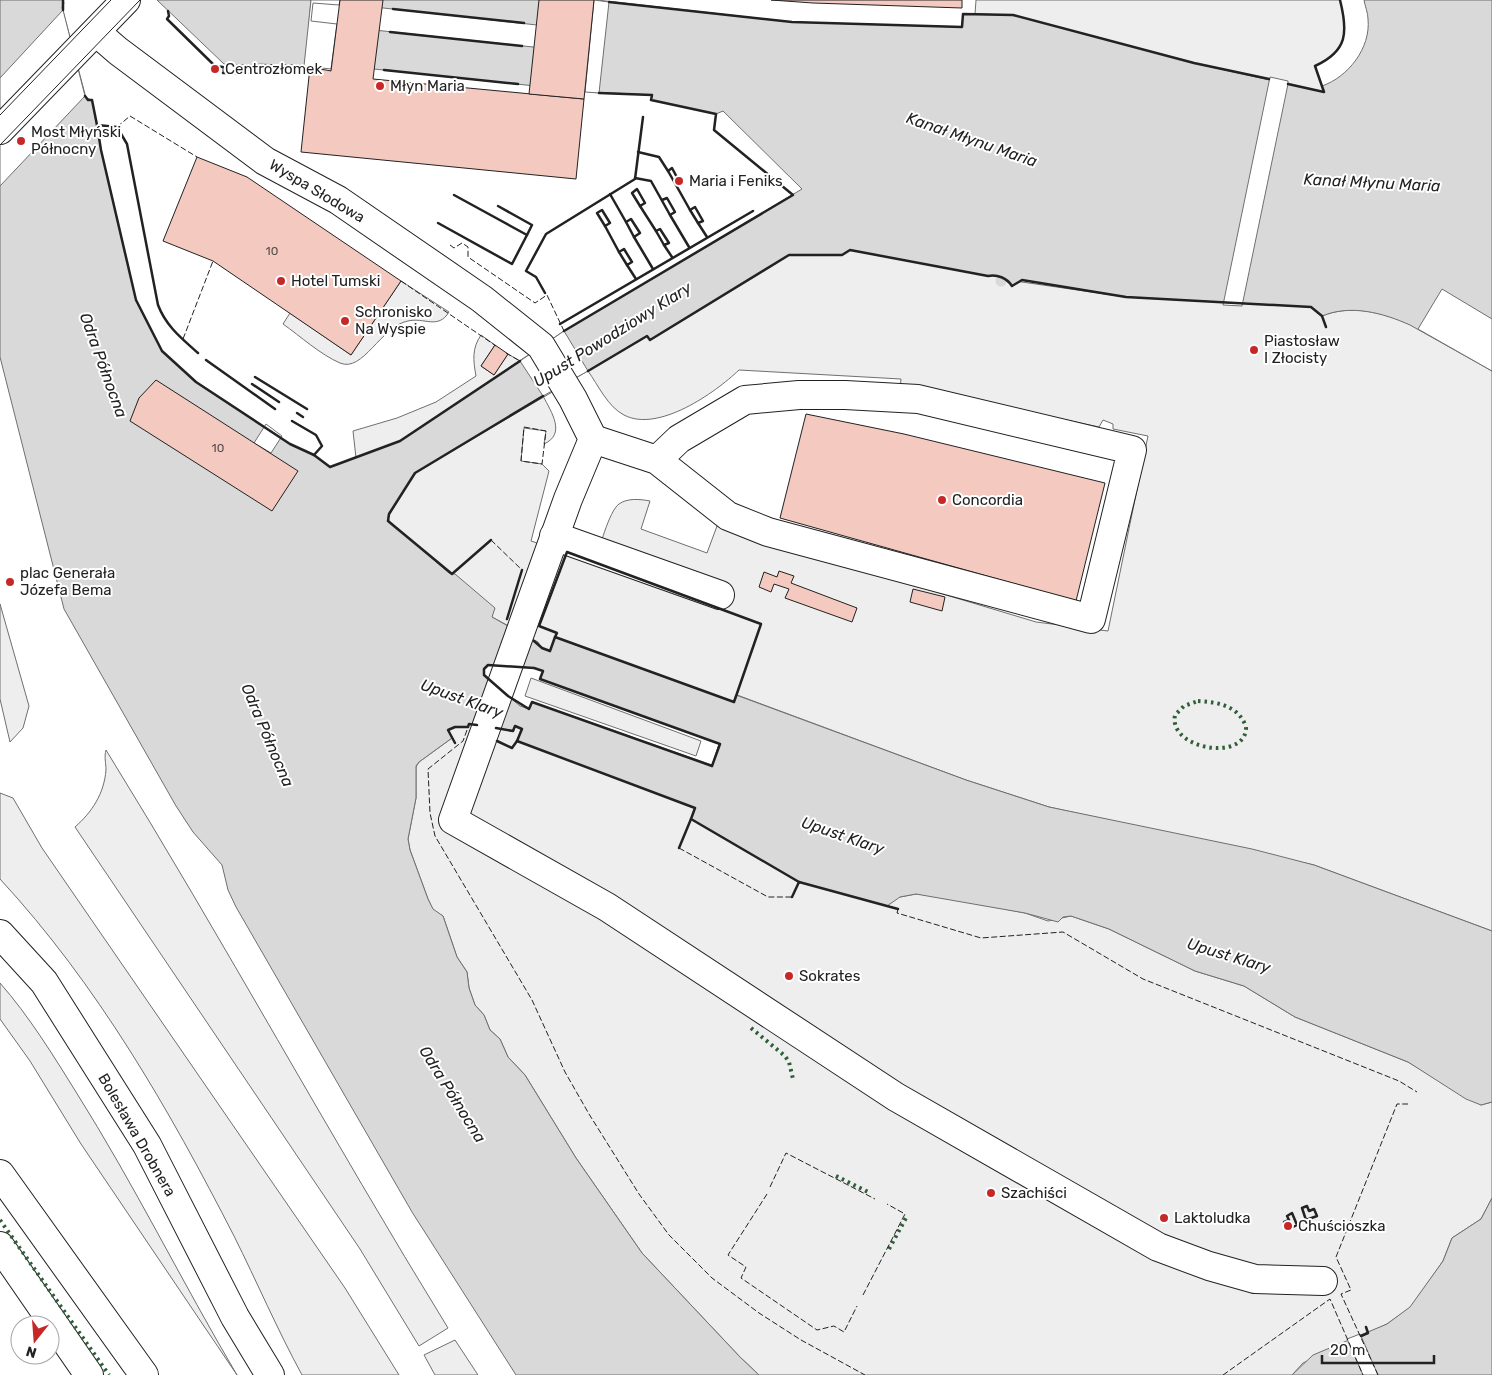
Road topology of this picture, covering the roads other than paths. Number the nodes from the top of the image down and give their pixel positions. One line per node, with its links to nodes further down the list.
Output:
1 (126, 0): 2 (street)
2 (96, 32): 3 (street); 4 (street, Wyspa Słodowa)
3 (0, 130)
4 (592, 439): 5 (street); 6 (street)
5 (656, 460): 5 (street)
6 (554, 536): 7 (street); 11 (street)
7 (720, 595)
8 (0, 934): 14 (street, Bolesława Drobnera)
9 (0, 1174): 13 (street)
10 (0, 1246): 12 (street)
11 (1323, 1281)
12 (89, 1375)
13 (144, 1375)
14 (270, 1375)

